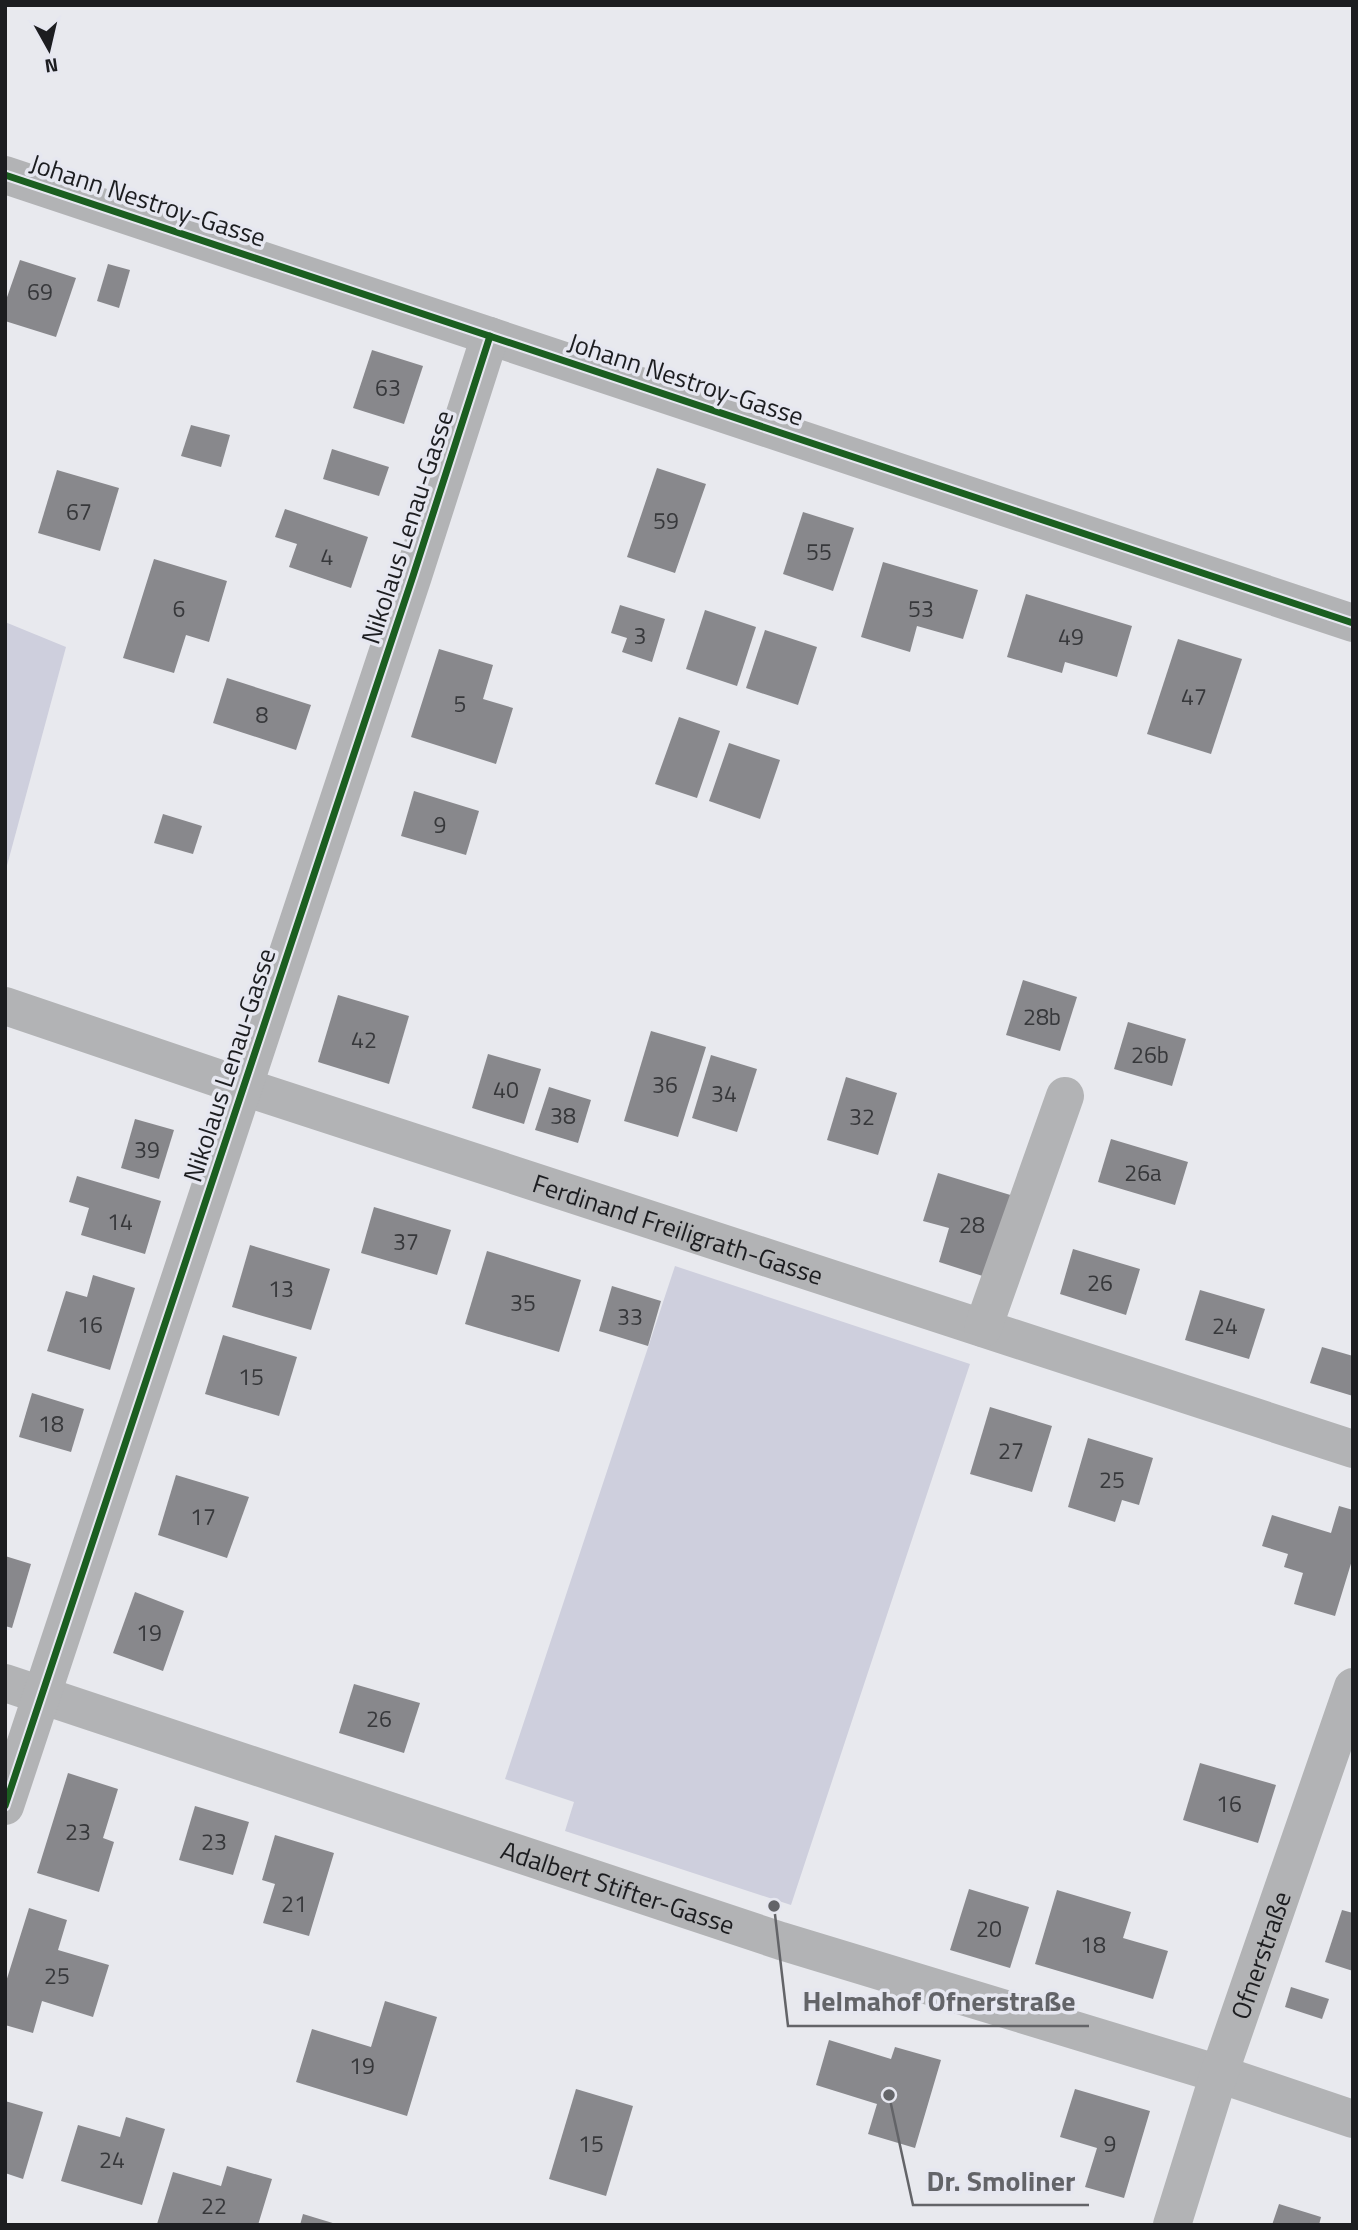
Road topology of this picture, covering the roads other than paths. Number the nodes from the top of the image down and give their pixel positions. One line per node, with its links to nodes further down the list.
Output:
1 (5, 175): 2 (street, Johann Nestroy-Gasse)
2 (490, 336): 3 (street, Johann Nestroy-Gasse); 5 (street, Nikolaus Lenau-Gasse)
3 (1353, 623)
4 (5, 1006): 5 (street, Ferdinand Freiligrath-Gasse)
5 (244, 1087): 7 (street, Ferdinand Freiligrath-Gasse); 11 (street, Nikolaus Lenau-Gasse)
6 (1065, 1096): 7 (street)
7 (984, 1328): 8 (street, Ferdinand Freiligrath-Gasse)
8 (1353, 1449)
9 (5, 1683): 11 (street, Adalbert Stifter-Gasse)
10 (1353, 1687): 13 (street, Ofnerstraße)
11 (41, 1695): 12 (street, Nikolaus Lenau-Gasse); 13 (street, Adalbert Stifter-Gasse)
12 (5, 1806)
13 (1219, 2074): 14 (street, Adalbert Stifter-Gasse); 15 (street, Ofnerstraße)
14 (1353, 2119)
15 (1172, 2225)

